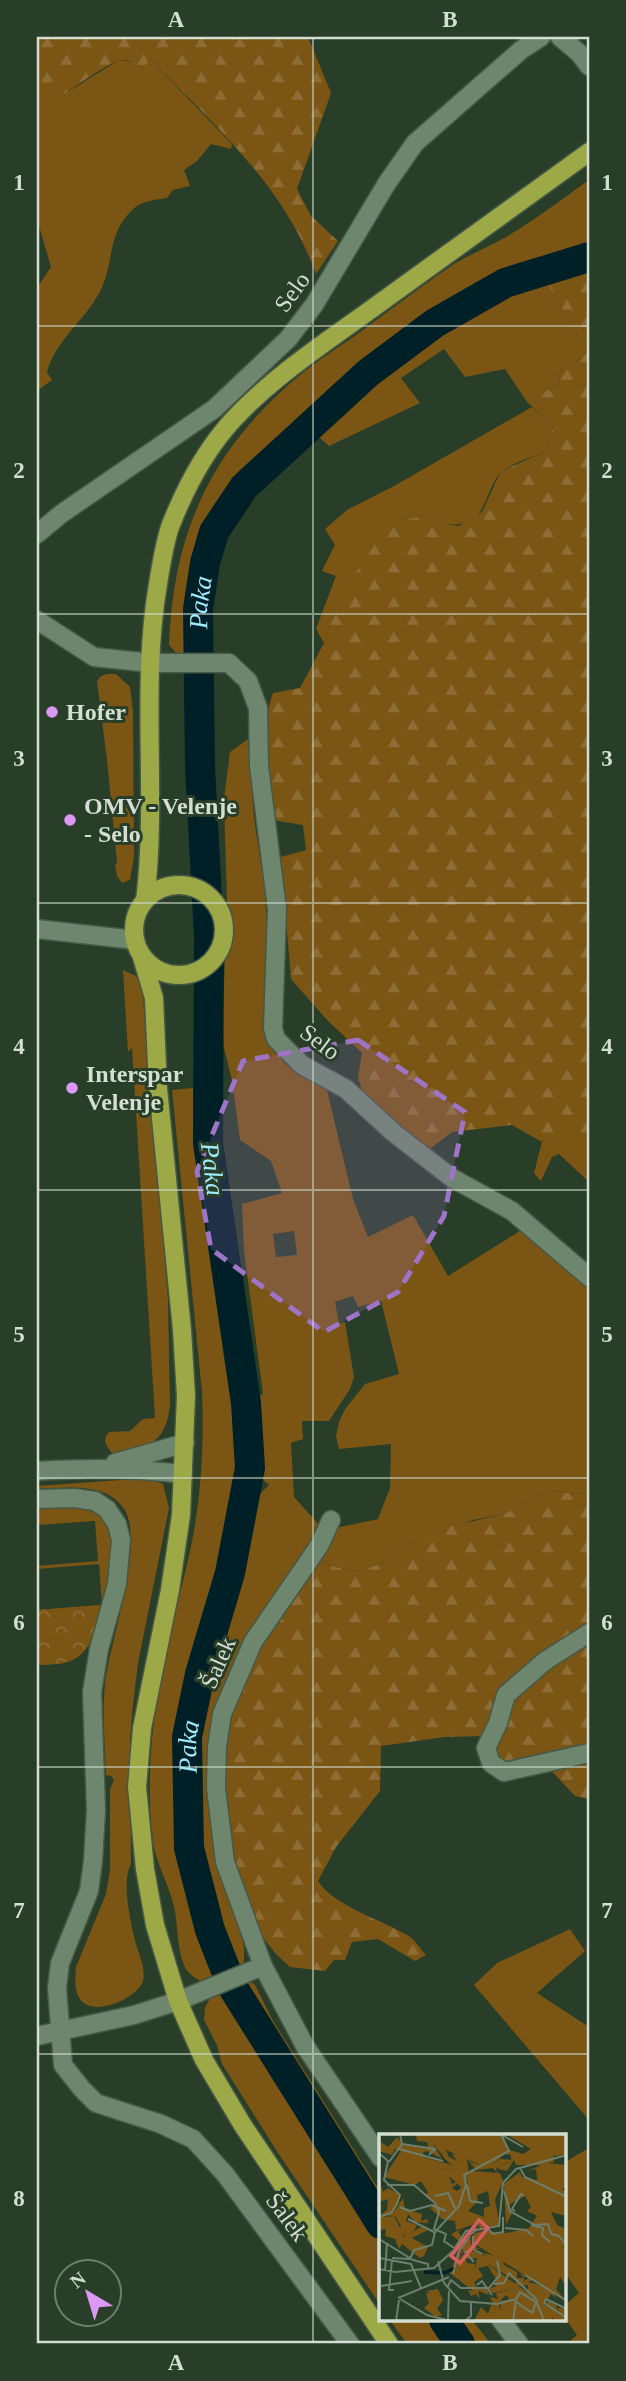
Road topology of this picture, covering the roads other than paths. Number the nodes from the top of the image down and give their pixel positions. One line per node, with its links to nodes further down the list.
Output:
1 (541, 37): 5 (street, Selo)
2 (560, 37): 3 (street)
3 (589, 66)
4 (589, 152): 7 (main road)
5 (37, 534)
6 (37, 620): 7 (street)
7 (151, 663): 8 (main road); 15 (street, Selo)
8 (149, 847): 9 (main road); 10 (main road)
9 (179, 886): 10 (main road); 13 (main road)
10 (145, 901): 12 (main road)
11 (37, 929): 12 (street)
12 (138, 947): 13 (main road); 14 (main road)
13 (162, 971): 14 (main road)
14 (155, 998): 16 (main road)
15 (589, 1277)
16 (185, 1443): 17 (street); 19 (main road)
17 (98, 1467): 18 (street); 19 (street)
18 (37, 1471)
19 (183, 1474): 25 (main road)
20 (37, 1499): 26 (street, Šalek)
21 (331, 1520): 24 (street, Šalek)
22 (589, 1633): 23 (street)
23 (589, 1754)
24 (263, 1966): 25 (street); 28 (street, Šalek)
25 (178, 2001): 26 (street); 31 (main road)
26 (59, 2031): 27 (street); 30 (street, Šalek)
27 (37, 2036)
28 (379, 2155)
29 (503, 2322): 32 (street)
30 (350, 2344)
31 (388, 2344)
32 (520, 2344)

